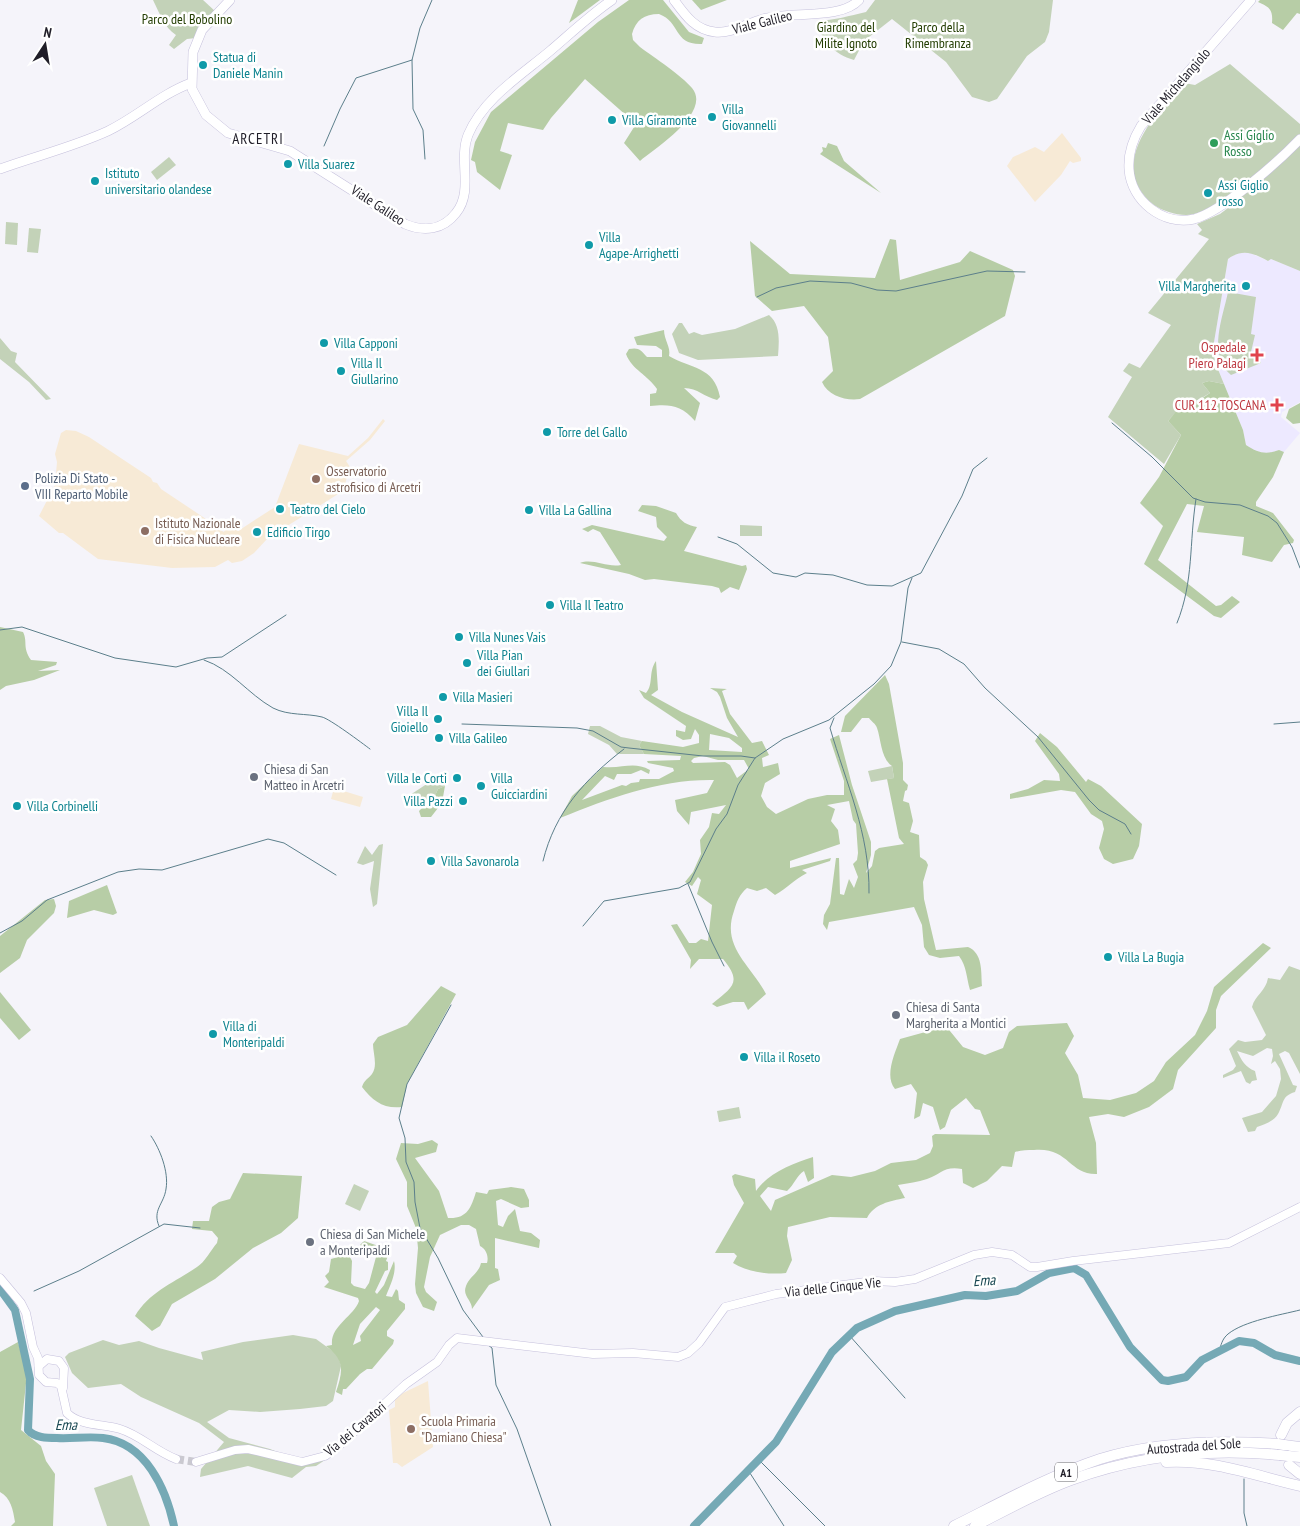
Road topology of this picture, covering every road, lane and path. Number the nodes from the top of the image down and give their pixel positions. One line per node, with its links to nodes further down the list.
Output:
1 (230, 0): 6 (main road)
2 (612, 0): 6 (main road, Viale Galileo)
3 (674, 0): 4 (main road, Viale Galileo)
4 (859, 0)
5 (1251, 0): 7 (main road, Viale Michelangiolo)
6 (191, 83): 8 (main road)
7 (1300, 139)
8 (0, 169)
9 (1300, 1207): 15 (street, Via delle Cinque Vie)
10 (0, 1278): 11 (street)
11 (42, 1363): 12 (street); 13 (street)
12 (63, 1375): 13 (street); 14 (street)
13 (54, 1383): 14 (street)
14 (64, 1392): 20 (street)
15 (396, 1394): 22 (street, Via dei Cavatori)
16 (1300, 1412): 17 (highway)
17 (1281, 1441): 18 (highway, Autostrada del Sole / A1); 26 (highway, Autostrada del Sole / A1)
18 (1300, 1445)
19 (1300, 1457): 21 (highway, Autostrada del Sole / A1)
20 (176, 1459)
21 (1286, 1459): 23 (highway); 24 (highway, Autostrada del Sole / A1)
22 (196, 1462)
23 (1300, 1474)
24 (1086, 1475): 25 (highway); 27 (highway, Autostrada del Sole / A1)
25 (1300, 1486)
26 (954, 1526)
27 (975, 1526)

